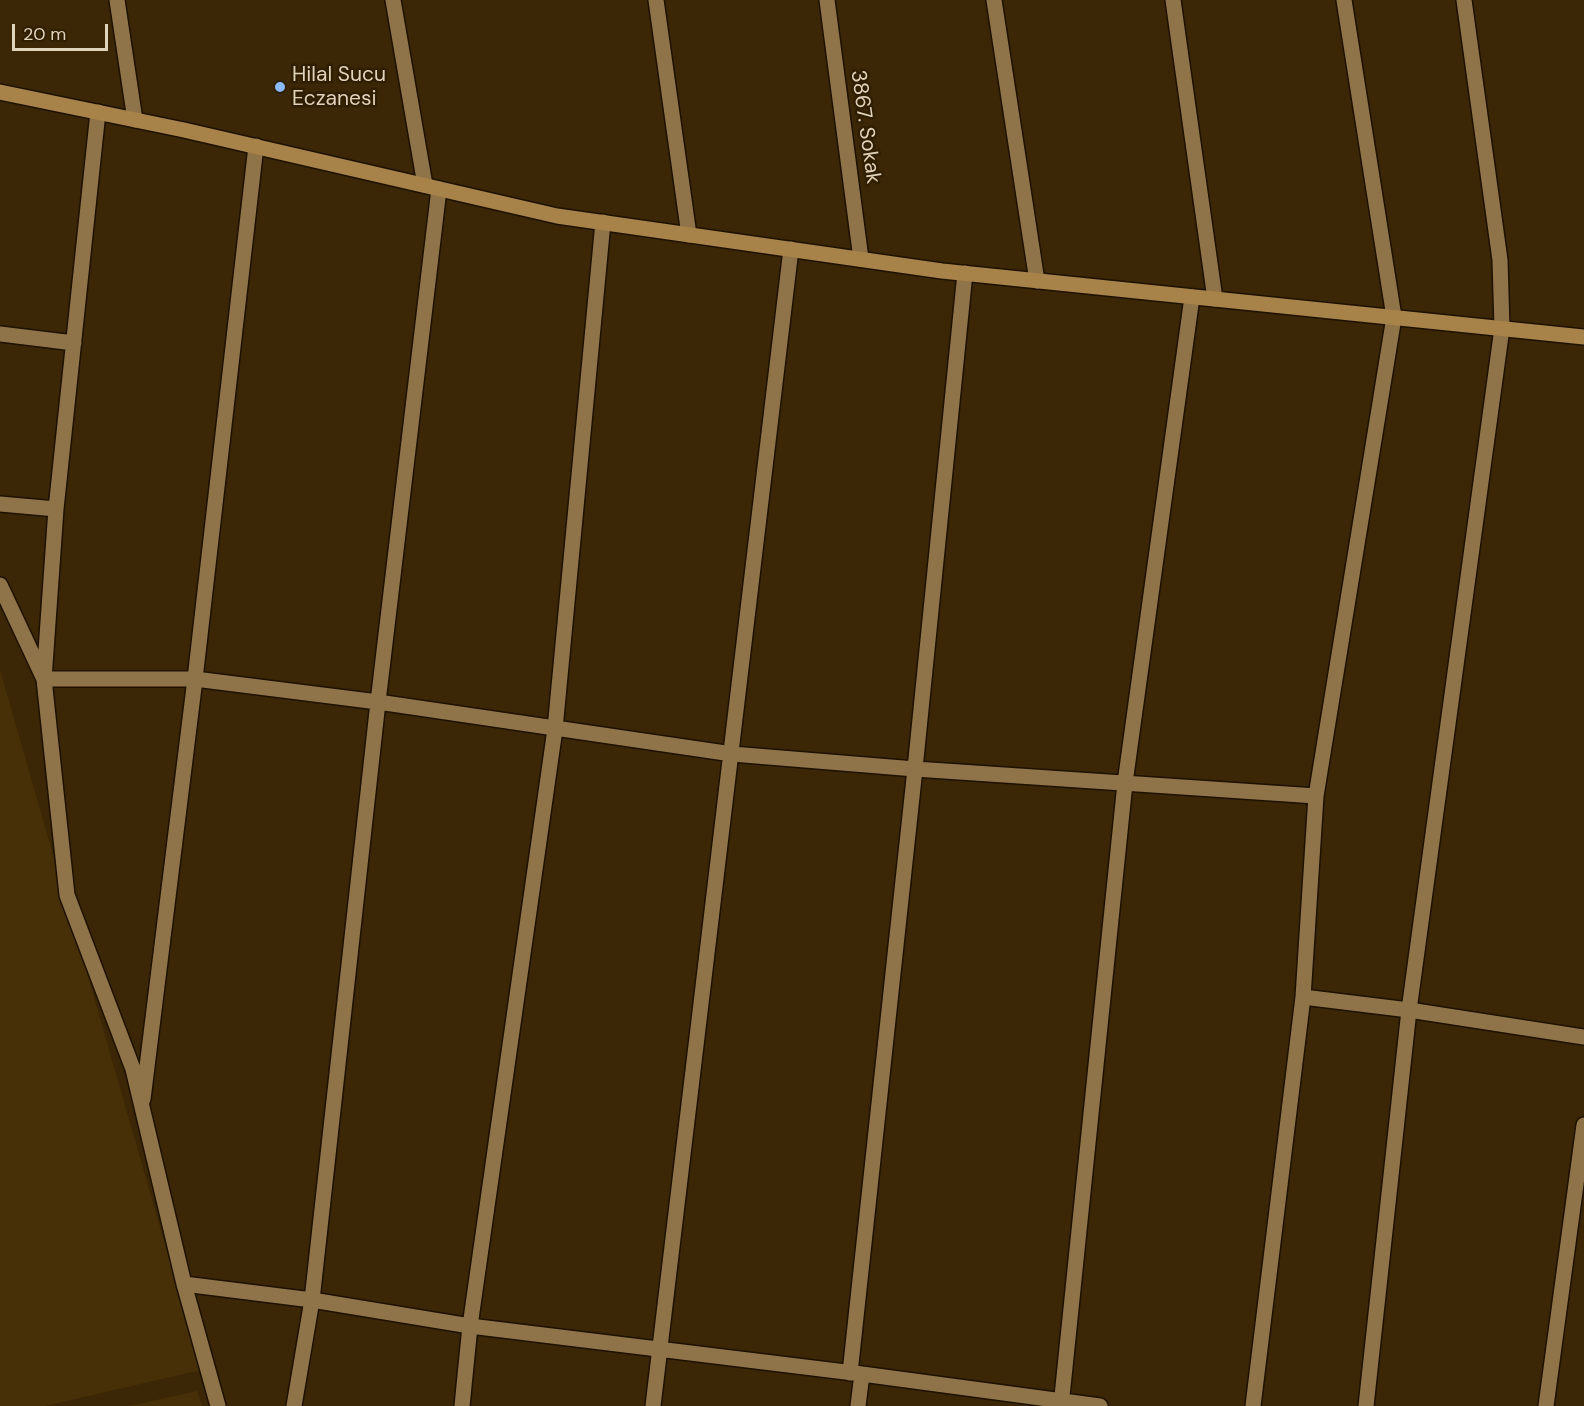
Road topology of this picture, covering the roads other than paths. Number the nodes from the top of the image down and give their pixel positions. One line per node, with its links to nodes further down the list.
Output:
1 (117, 0): 11 (street)
2 (393, 0): 13 (street)
3 (656, 0): 15 (street)
4 (826, 0): 17 (street, 3867. Sokak)
5 (994, 0): 19 (street)
6 (1173, 0): 21 (street)
7 (1344, 0): 22 (street)
8 (1464, 0): 23 (street)
9 (0, 92): 10 (main road)
10 (98, 112): 11 (main road); 26 (street)
11 (135, 120): 12 (main road)
12 (256, 146): 13 (main road); 31 (street)
13 (432, 187): 14 (main road); 32 (street)
14 (603, 222): 15 (main road); 33 (street)
15 (688, 235): 16 (main road)
16 (791, 249): 17 (main road); 34 (street)
17 (861, 260): 18 (main road)
18 (965, 273): 19 (main road); 35 (street)
19 (1037, 281): 20 (main road)
20 (1192, 297): 21 (main road); 36 (street)
21 (1215, 299): 22 (main road)
22 (1394, 317): 23 (main road); 37 (street)
23 (1502, 328): 25 (main road); 39 (street)
24 (0, 334): 26 (street)
25 (1584, 337)
26 (74, 343): 28 (street)
27 (0, 504): 28 (street)
28 (56, 509): 30 (street)
29 (0, 585): 30 (street)
30 (44, 679): 31 (street); 41 (street)
31 (195, 679): 32 (street); 41 (street)
32 (378, 702): 33 (street); 44 (street)
33 (555, 729): 34 (street); 45 (street)
34 (732, 754): 35 (street); 46 (street)
35 (915, 769): 36 (street); 47 (street)
36 (1125, 783): 37 (street); 48 (street)
37 (1316, 796): 38 (street)
38 (1303, 997): 39 (street); 55 (street)
39 (1409, 1010): 40 (street); 56 (street)
40 (1584, 1037)
41 (142, 1108): 43 (street)
42 (1584, 1125): 57 (street)
43 (184, 1284): 44 (street); 49 (street)
44 (312, 1300): 45 (street); 50 (street)
45 (470, 1326): 46 (street); 51 (street)
46 (659, 1348): 47 (street); 52 (street)
47 (856, 1373): 48 (street); 53 (street)
48 (1061, 1403): 54 (street)
49 (218, 1406)
50 (294, 1406)
51 (462, 1406)
52 (653, 1406)
53 (858, 1406)
54 (1100, 1406)
55 (1253, 1406)
56 (1366, 1406)
57 (1546, 1406)

